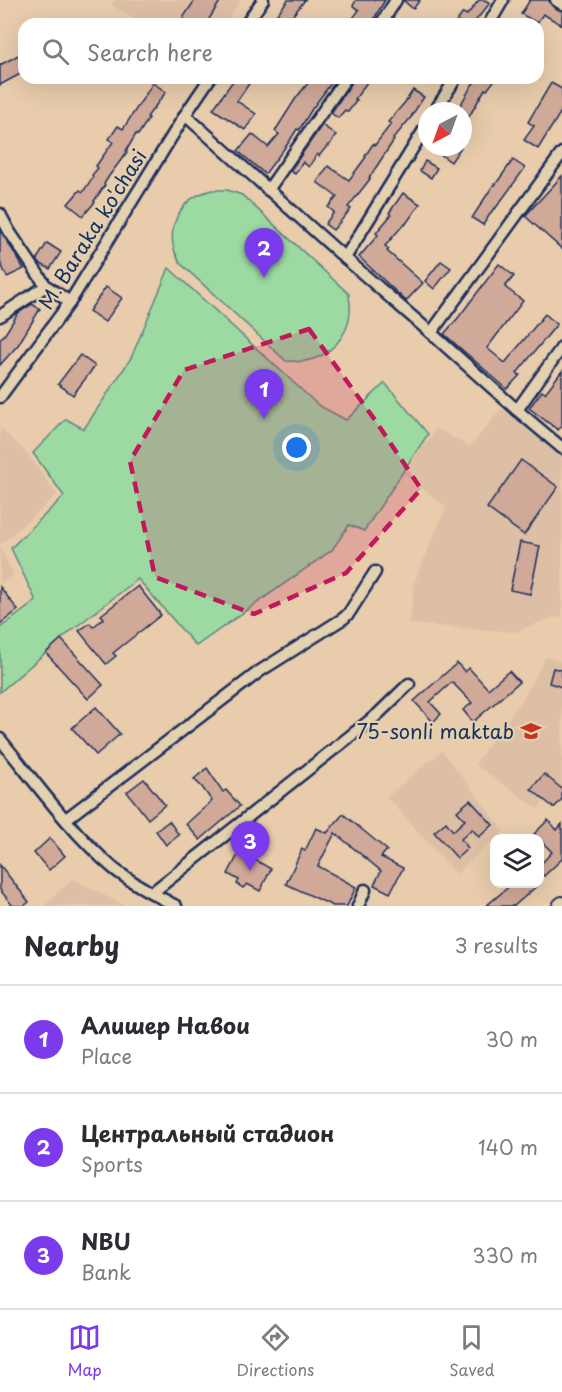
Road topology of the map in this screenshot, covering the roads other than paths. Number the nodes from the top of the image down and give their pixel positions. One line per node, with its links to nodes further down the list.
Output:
1 (262, 0): 6 (street)
2 (396, 0): 7 (street)
3 (503, 0): 8 (street)
4 (556, 0): 5 (street)
5 (562, 4)
6 (250, 18)
7 (385, 18)
8 (492, 18)
9 (206, 84): 13 (street, M. Baraka ko'chasi)
10 (342, 84): 16 (street)
11 (452, 84): 12 (street)
12 (441, 102)
13 (185, 115): 16 (street); 20 (street, M. Baraka ko'chasi)
14 (418, 140): 18 (street)
15 (562, 153): 22 (street)
16 (268, 190): 18 (street)
17 (0, 214): 19 (street)
18 (345, 258): 22 (street)
19 (46, 286): 20 (street); 21 (street)
20 (70, 302): 24 (street, M. Baraka ko'chasi)
21 (0, 316)
22 (431, 333): 25 (street)
23 (562, 347): 25 (street)
24 (0, 397)
25 (516, 410): 26 (street)
26 (562, 448)
27 (375, 572): 30 (street)
28 (410, 684): 32 (street)
29 (0, 739): 30 (street)
30 (66, 819): 32 (street)
31 (365, 890): 34 (street)
32 (153, 892): 33 (street)
33 (176, 906)
34 (358, 906)

